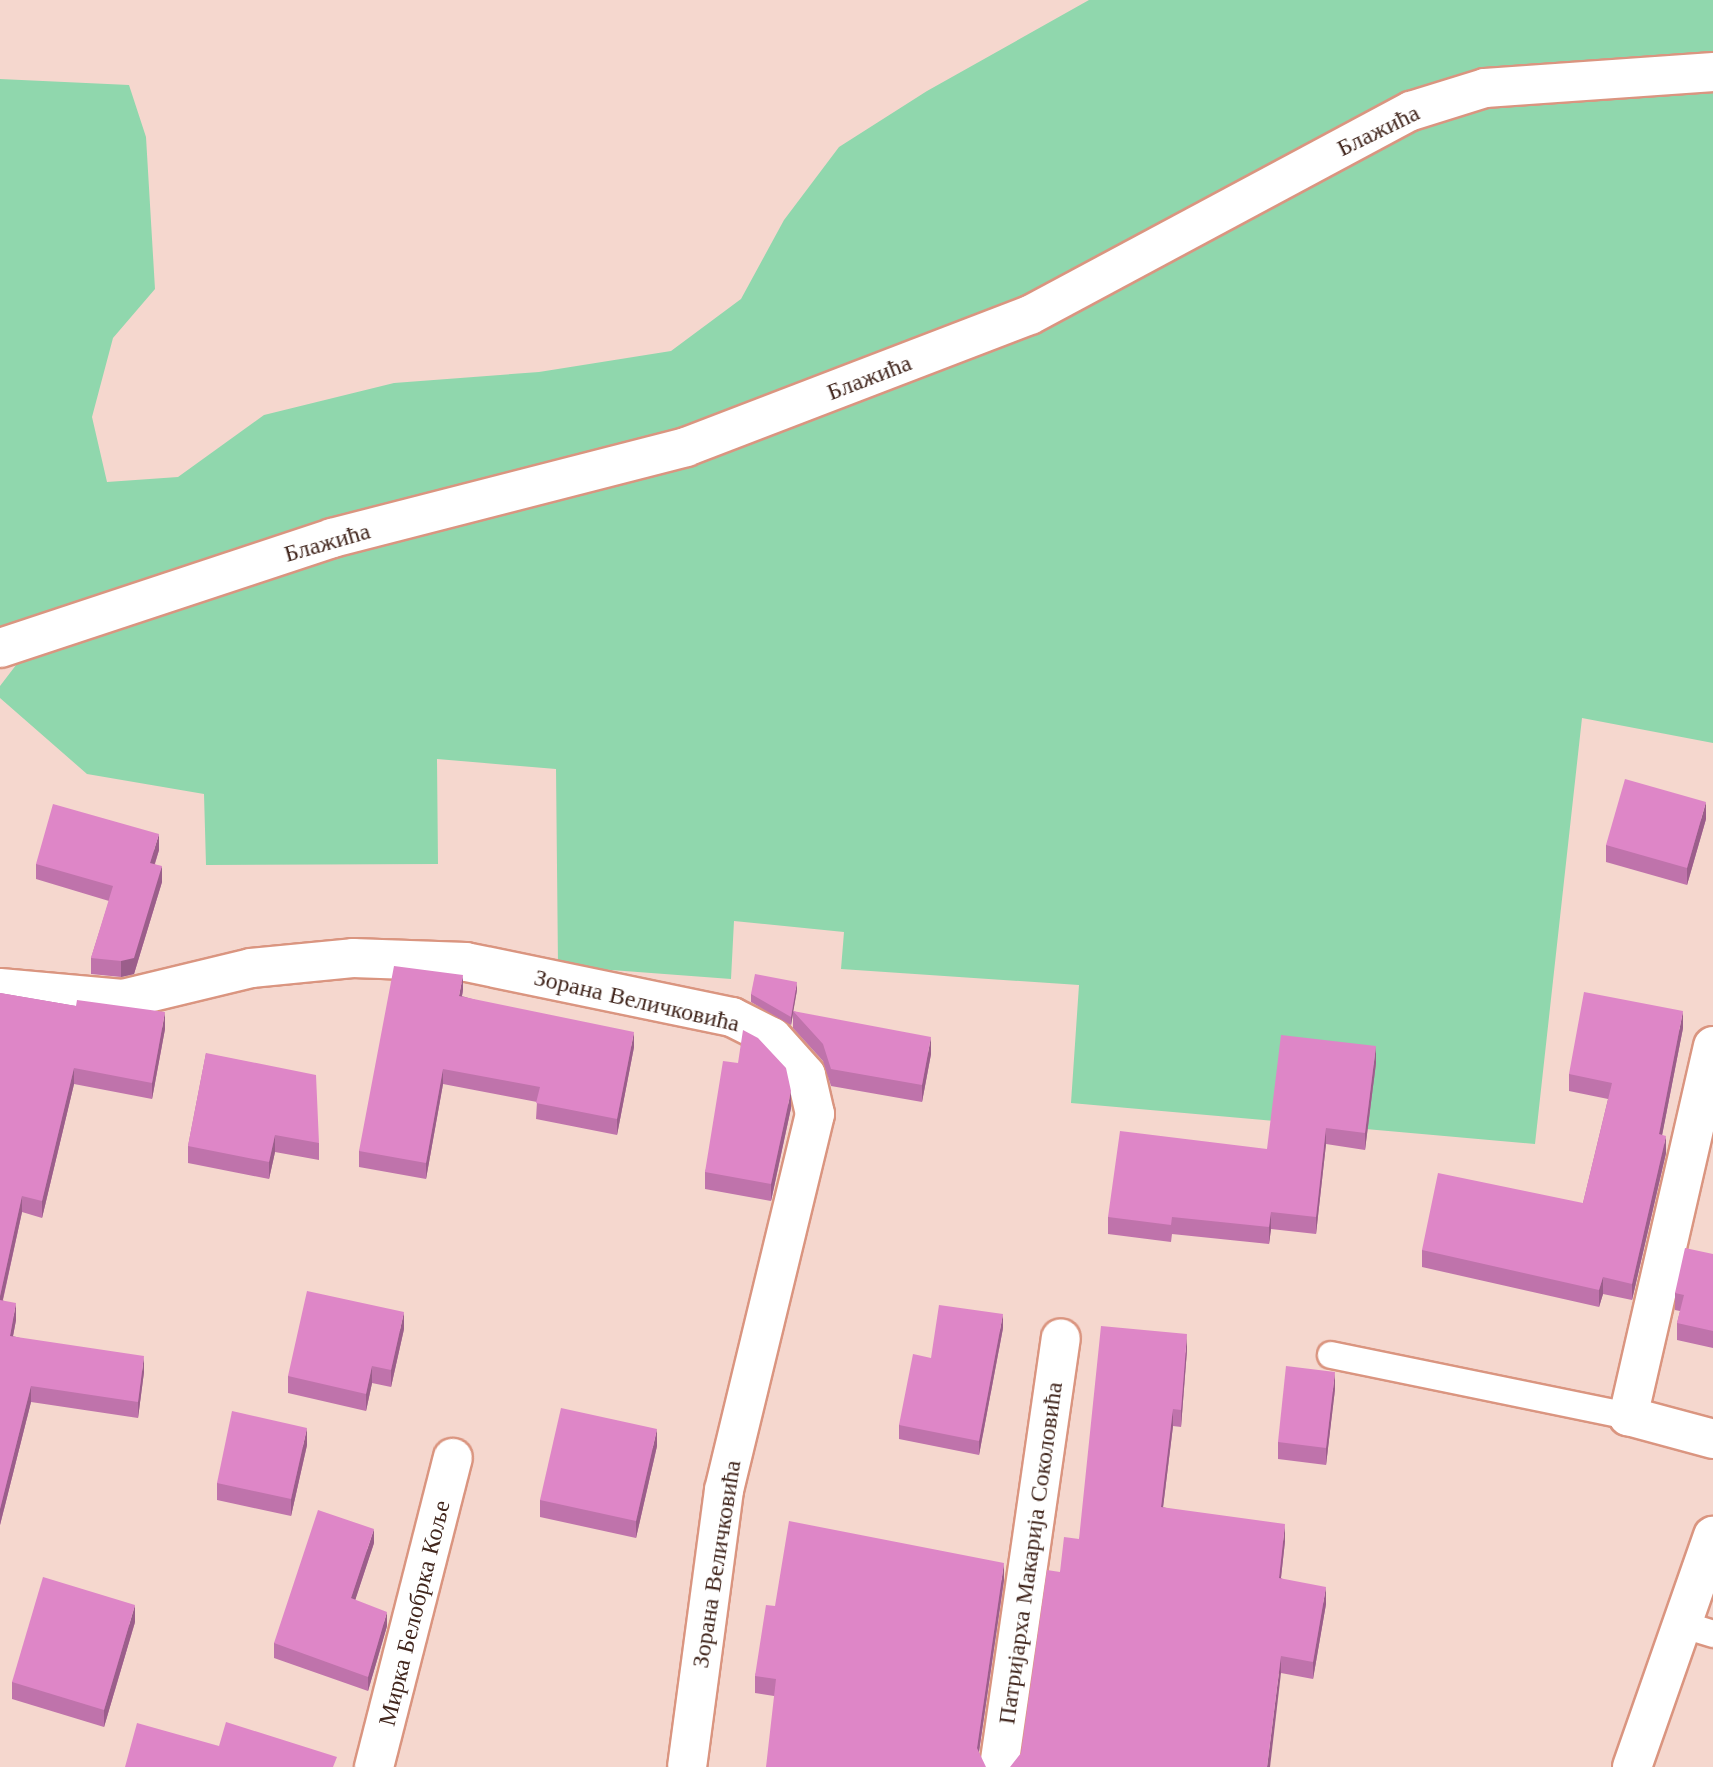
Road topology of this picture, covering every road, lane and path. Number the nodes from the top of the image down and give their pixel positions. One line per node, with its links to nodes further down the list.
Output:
1 (1713, 72): 2 (street, Блажића)
2 (0, 648)
3 (0, 988): 13 (street, Зорана Величковића)
4 (1713, 1046): 7 (street)
5 (1061, 1338): 14 (street, Патријарха Макарија Соколовића)
6 (1331, 1355): 7 (lane)
7 (1628, 1416): 8 (street)
8 (1713, 1439)
9 (453, 1458): 12 (street, Мирка Белобрка Коље)
10 (1713, 1536): 11 (street)
11 (1697, 1629): 15 (street)
12 (374, 1767)
13 (687, 1767)
14 (999, 1767)
15 (1632, 1767)

